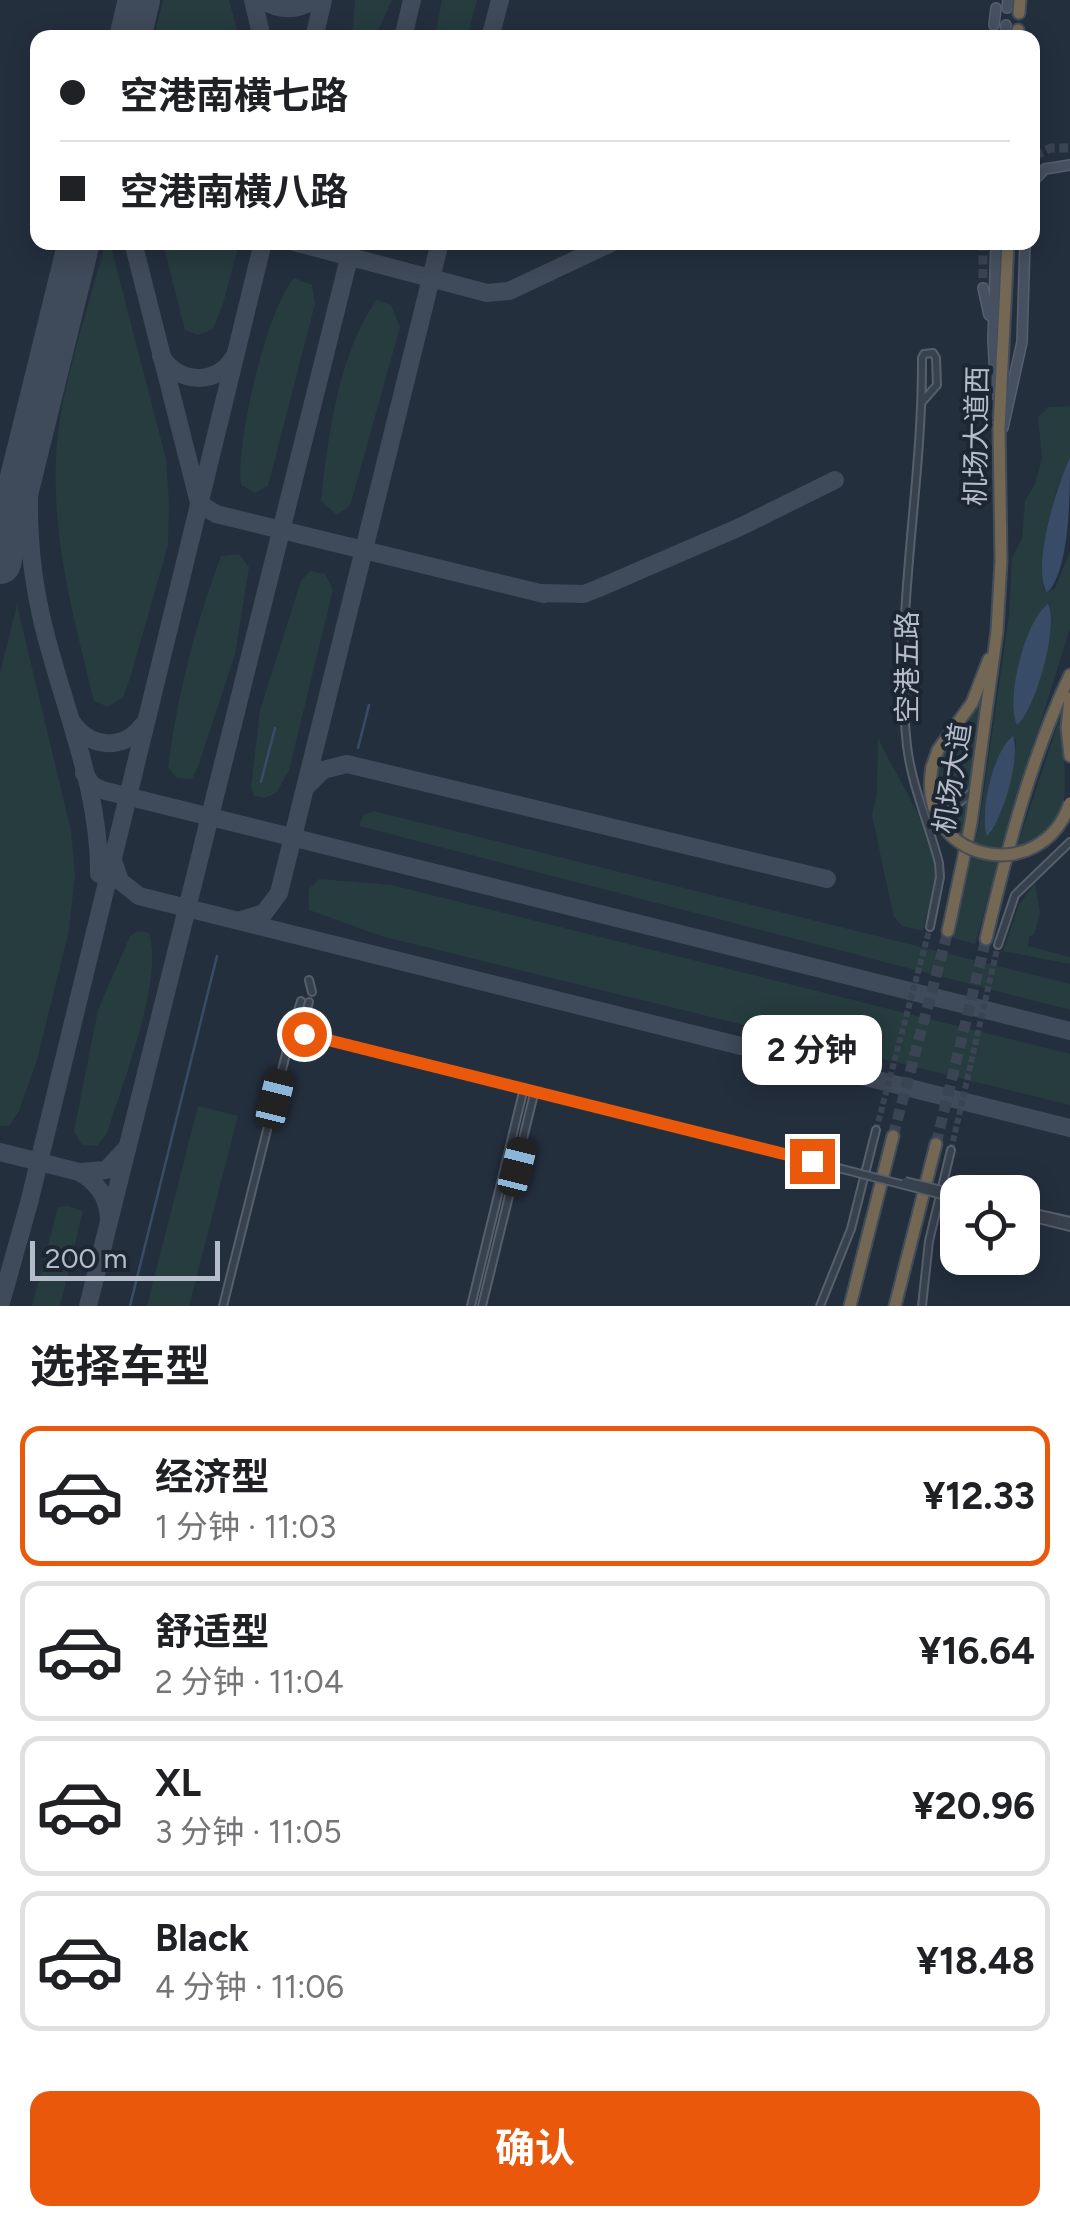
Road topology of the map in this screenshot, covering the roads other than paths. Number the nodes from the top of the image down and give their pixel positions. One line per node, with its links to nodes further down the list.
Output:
1 (1010, 6): 2 (main road)
2 (1009, 30)
3 (1070, 165): 4 (main road)
4 (1040, 173)
5 (996, 250): 9 (main road)
6 (1008, 250): 11 (highway, 机场大道西)
7 (1025, 250): 12 (main road)
8 (984, 288): 9 (main road)
9 (993, 340): 11 (main road)
10 (922, 402): 10 (street); 19 (street, 空港五路)
11 (998, 428): 12 (highway, 机场大道西)
12 (998, 445): 13 (highway, 机场大道西)
13 (998, 632): 17 (highway, 机场大道); 18 (highway, bridge)
14 (1070, 675): 25 (highway)
15 (1070, 698): 16 (highway)
16 (1070, 756)
17 (976, 789): 20 (street); 24 (highway, 机场大道)
18 (1070, 803)
19 (921, 807): 20 (street); 21 (street, 空港五路)
20 (947, 812): 21 (street)
21 (930, 832): 23 (street, 空港五路)
22 (1070, 842): 25 (street)
23 (930, 928)
24 (948, 932)
25 (992, 942)
26 (292, 1030): 27 (street); 27 (street); 36 (street)
27 (524, 1089): 28 (street); 37 (street)
28 (535, 1092): 33 (street, bridge); 38 (street)
29 (876, 1130): 39 (street)
30 (893, 1136): 40 (highway)
31 (936, 1144): 41 (highway)
32 (951, 1150): 42 (street)
33 (940, 1191)
34 (1040, 1216): 35 (street)
35 (1070, 1224)
36 (223, 1306)
37 (471, 1306)
38 (482, 1306)
39 (820, 1306)
40 (850, 1306)
41 (895, 1306)
42 (922, 1306)

